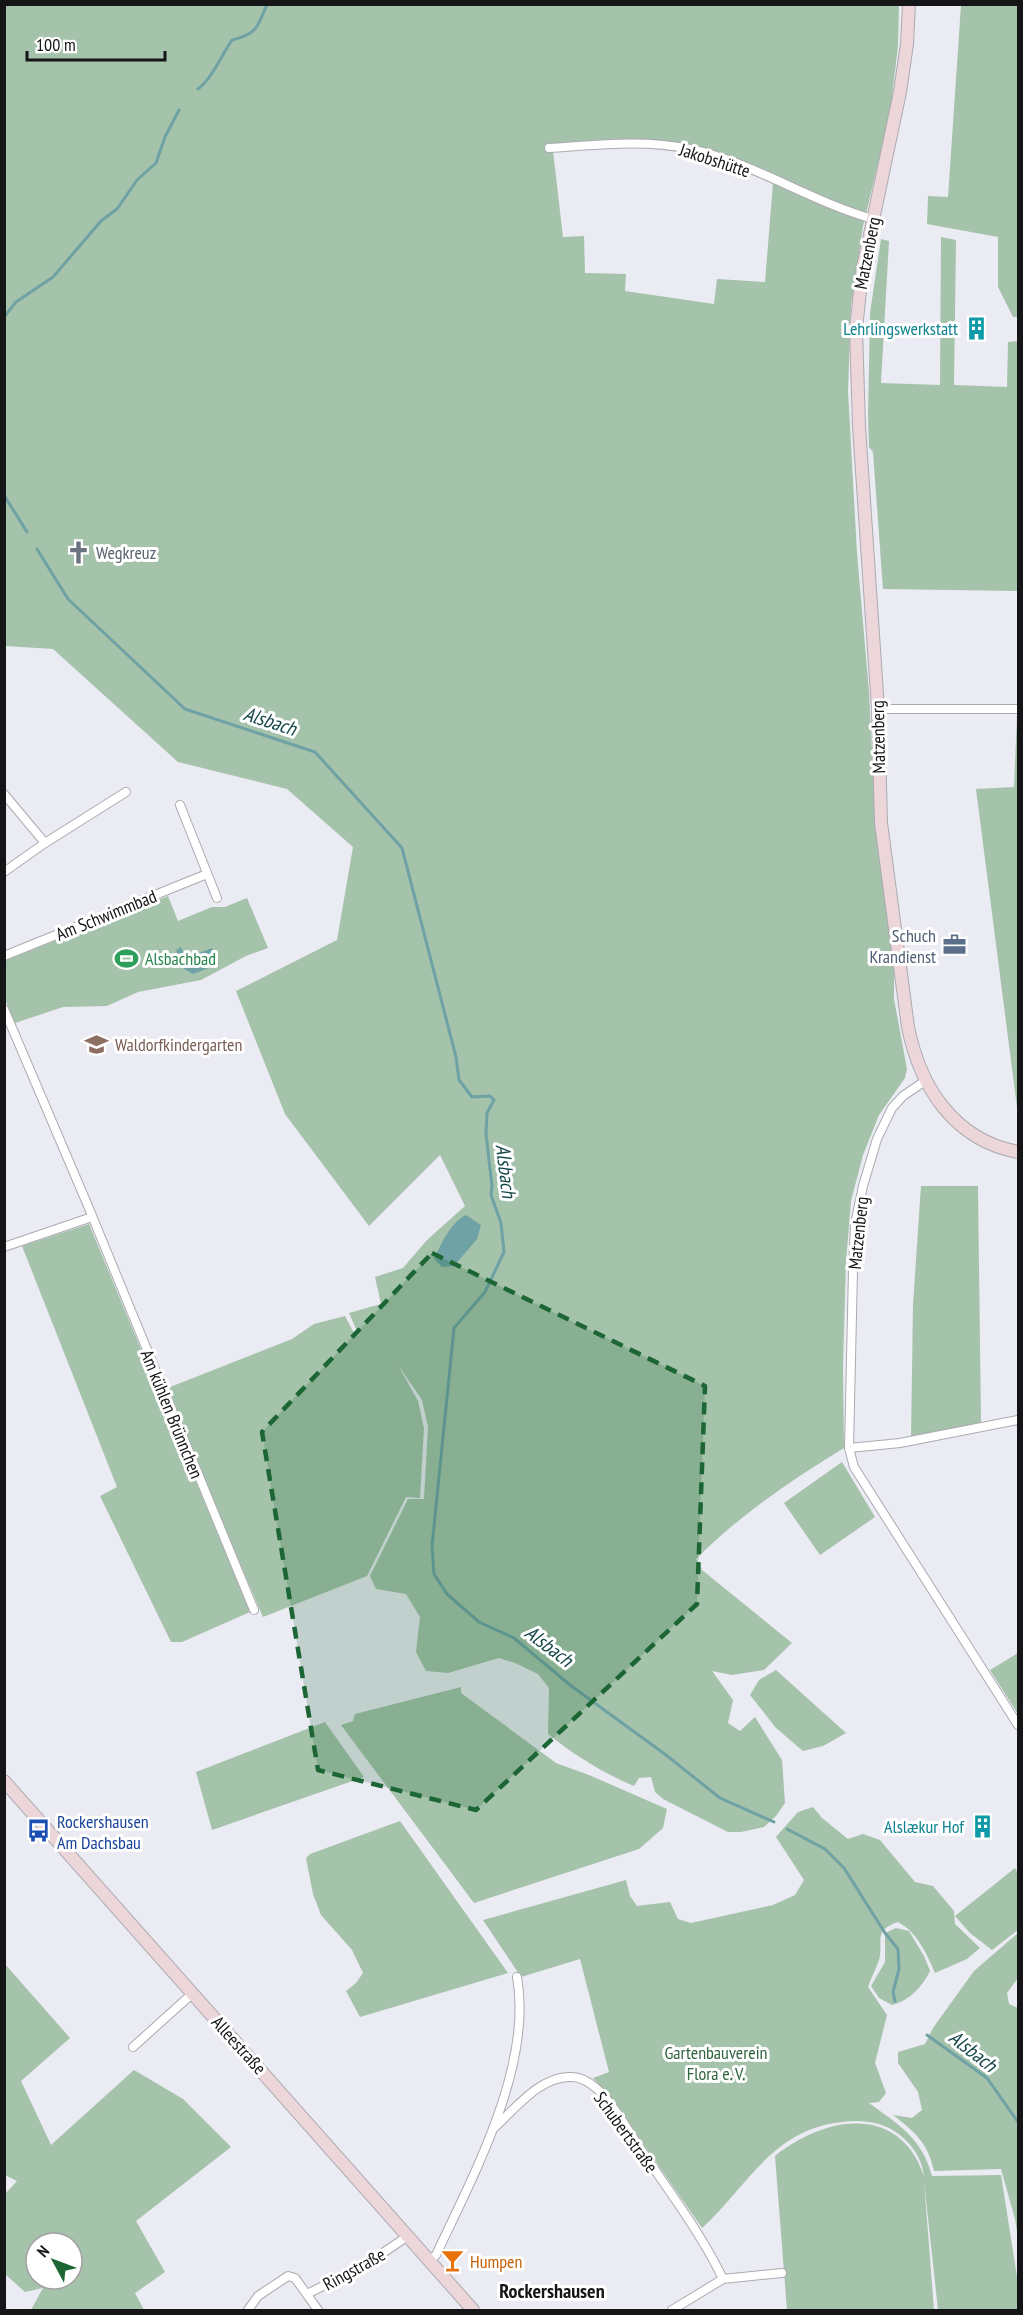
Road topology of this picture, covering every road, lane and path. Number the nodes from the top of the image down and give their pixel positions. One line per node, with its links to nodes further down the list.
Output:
1 (909, 4): 3 (street, Matzenberg)
2 (549, 148): 3 (street, Jakobshütte)
3 (873, 219): 4 (street, Matzenberg)
4 (879, 709): 5 (street); 15 (street, Matzenberg)
5 (1018, 709)
6 (126, 792): 9 (street)
7 (4, 794): 9 (street)
8 (180, 805): 11 (street)
9 (45, 843): 10 (street)
10 (4, 872)
11 (207, 874): 12 (street); 13 (street, Am Schwimmbad)
12 (217, 898)
13 (4, 956)
14 (4, 1009): 17 (street, Am kühlen Brünnchen)
15 (925, 1081): 16 (street); 20 (street, Matzenberg)
16 (1018, 1152)
17 (92, 1217): 18 (street); 21 (street, Am kühlen Brünnchen)
18 (4, 1247)
19 (1018, 1420): 20 (street)
20 (849, 1449): 22 (street, Matzenberg)
21 (254, 1611)
22 (1018, 1725)
23 (4, 1781): 25 (street, Alleestraße)
24 (517, 1977): 27 (street, Schubertstraße)
25 (193, 1993): 26 (street); 28 (street, Alleestraße)
26 (133, 2047)
27 (494, 2128): 29 (street, Schubertstraße); 31 (street, Schubertstraße)
28 (408, 2236): 29 (street, Alleestraße); 32 (street, Ringstraße)
29 (429, 2261): 35 (street, Alleestraße)
30 (782, 2274): 31 (street)
31 (723, 2279): 36 (street)
32 (307, 2294): 33 (street, Ringstraße); 34 (street)
33 (248, 2310)
34 (318, 2310)
35 (473, 2310)
36 (672, 2310)

